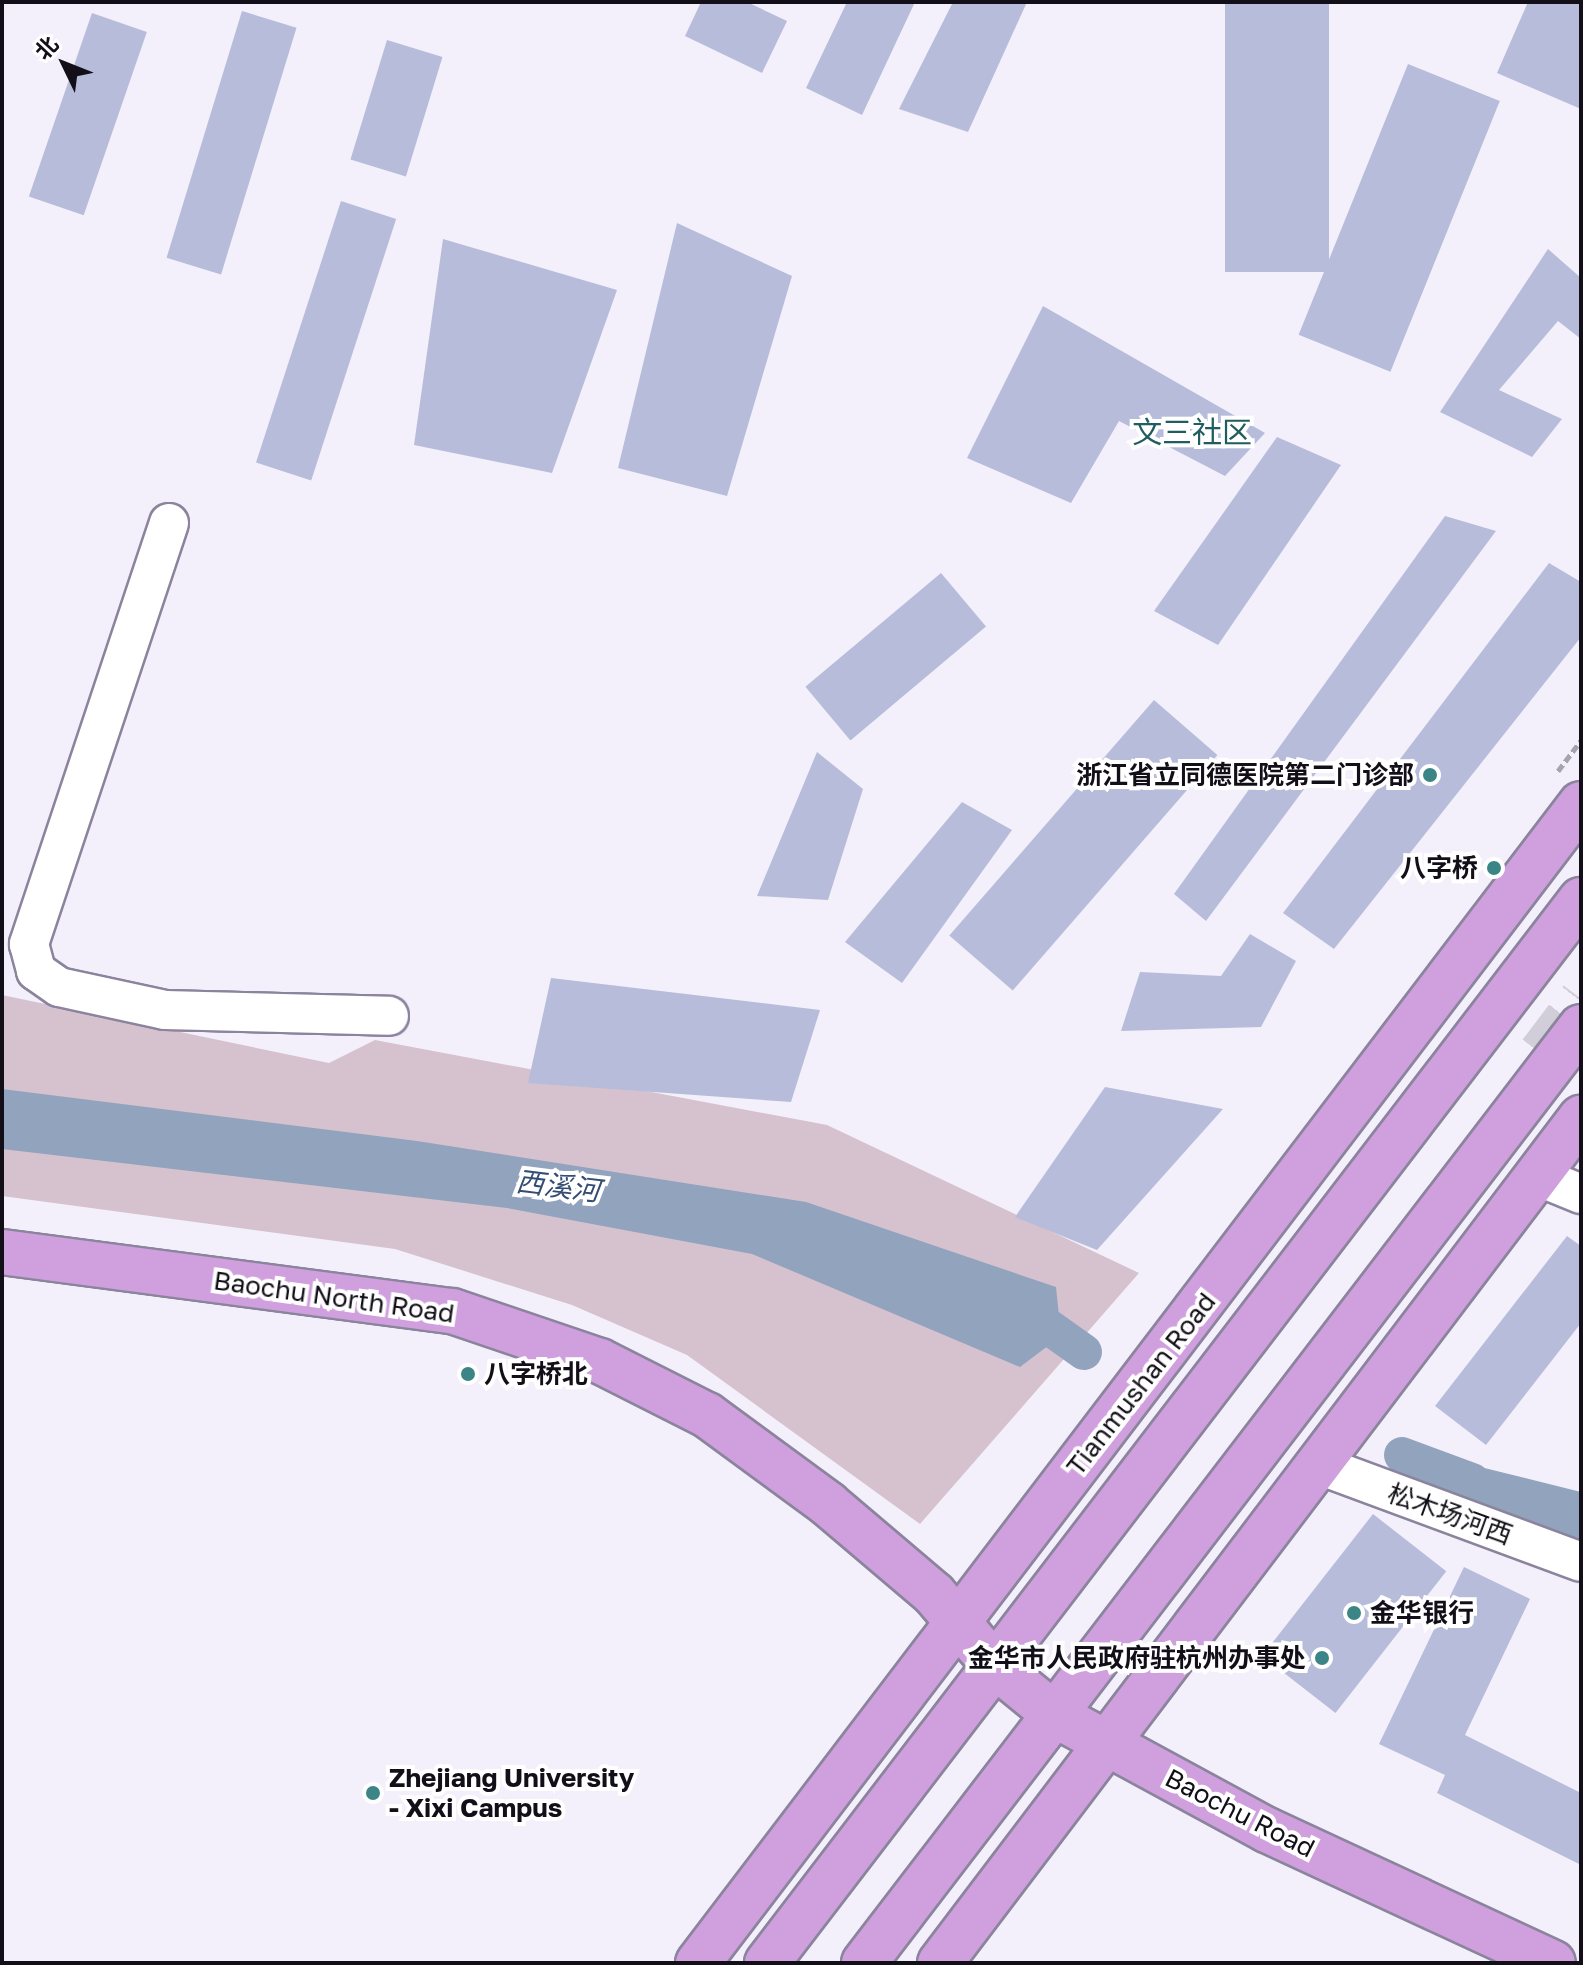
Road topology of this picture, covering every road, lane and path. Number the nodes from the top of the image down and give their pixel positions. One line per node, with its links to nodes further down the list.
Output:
1 (169, 523): 4 (street)
2 (1581, 804): 13 (main road, Tianmushan Road)
3 (1581, 900): 14 (main road)
4 (16, 950): 5 (street)
5 (389, 1016)
6 (1581, 1027): 15 (main road)
7 (1581, 1118): 8 (main road)
8 (1537, 1176): 9 (street); 11 (main road)
9 (1581, 1194)
10 (2, 1252): 13 (main road, Baochu North Road)
11 (1319, 1465): 12 (street, 松木场河西); 16 (main road)
12 (1581, 1562)
13 (959, 1619): 14 (main road, Baochu Road); 17 (main road, Tianmushan Road)
14 (994, 1665): 15 (main road, Baochu Road); 18 (main road)
15 (1055, 1715): 16 (main road, Baochu Road); 19 (main road)
16 (1107, 1745): 20 (main road); 21 (main road, Baochu Road)
17 (698, 1963)
18 (767, 1963)
19 (864, 1963)
20 (940, 1963)
21 (1553, 1963)

